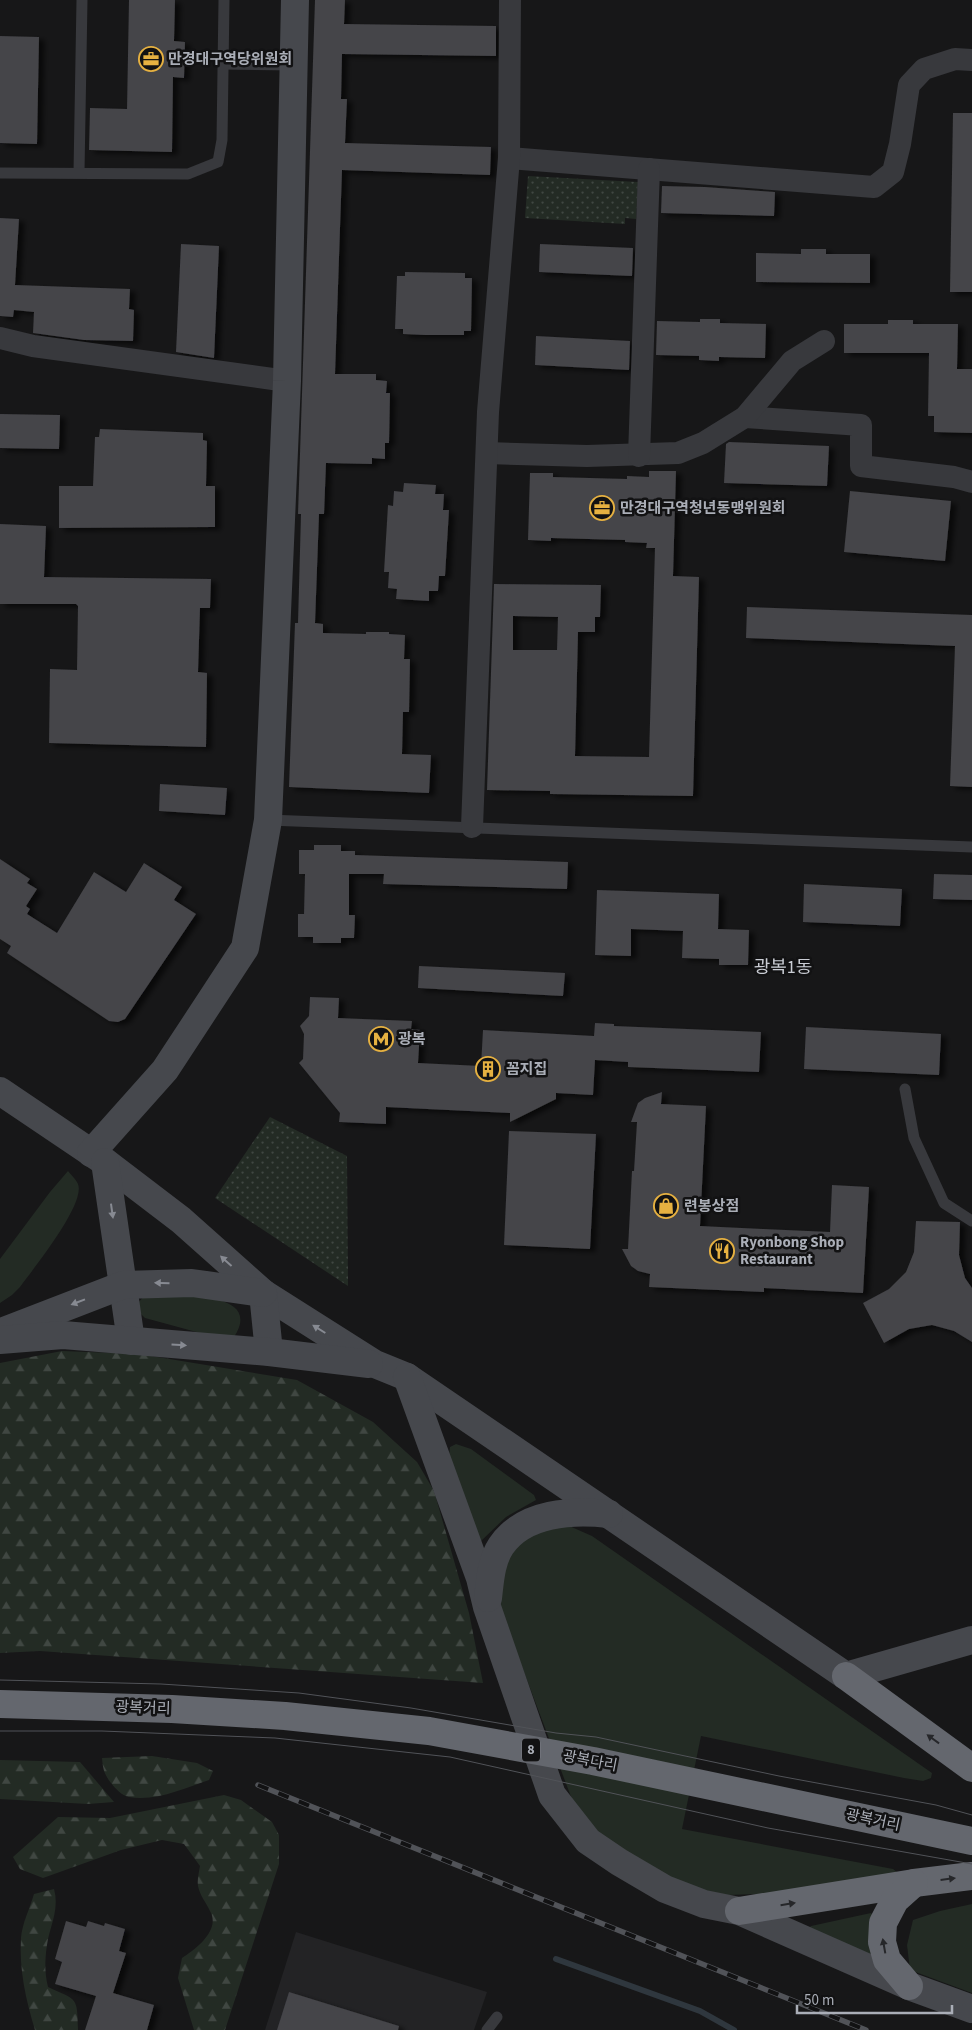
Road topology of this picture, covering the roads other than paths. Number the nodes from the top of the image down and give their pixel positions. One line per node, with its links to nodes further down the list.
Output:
1 (82, 0): 10 (lane)
2 (224, 0): 6 (lane)
3 (295, 0): 7 (main road)
4 (510, 0): 8 (street)
5 (972, 60): 9 (street)
6 (223, 64): 7 (lane); 10 (lane)
7 (294, 64): 14 (main road)
8 (509, 158): 9 (street); 16 (street)
9 (649, 169): 17 (street)
10 (79, 172): 11 (lane)
11 (0, 173)
12 (0, 338): 14 (street)
13 (824, 341): 15 (street)
14 (287, 381): 19 (main road)
15 (745, 417): 17 (street); 18 (street)
16 (486, 452): 17 (street); 20 (street)
17 (639, 456)
18 (972, 482)
19 (268, 820): 20 (lane); 24 (main road)
20 (472, 827): 21 (lane)
21 (972, 847)
22 (906, 1089): 25 (lane)
23 (0, 1091): 24 (main road)
24 (98, 1158): 26 (main road, one-way to 26); 27 (main road, one-way to 24)
25 (972, 1221)
26 (124, 1284): 27 (main road, one-way to 26); 28 (main road, one-way to 28); 30 (main road)
27 (263, 1293): 31 (main road); 32 (main road, one-way to 27)
28 (0, 1332)
29 (0, 1340): 30 (main road)
30 (131, 1341): 31 (main road, one-way to 31)
31 (269, 1352): 32 (main road)
32 (375, 1364): 33 (main road)
33 (407, 1377): 34 (main road); 35 (main road)
34 (610, 1514): 35 (main road); 37 (main road)
35 (487, 1607): 45 (main road)
36 (972, 1640): 37 (main road)
37 (846, 1676): 40 (highway, one-way to 37)
38 (0, 1704): 39 (highway, 광복거리 / 8)
39 (285, 1716): 41 (highway, 광복다리 / 8)
40 (972, 1768)
41 (774, 1800): 42 (highway, 광복거리 / 8)
42 (972, 1841)
43 (972, 1876): 44 (highway, one-way to 43)
44 (914, 1883): 45 (highway, one-way to 44); 46 (highway, one-way to 44)
45 (739, 1912): 46 (main road)
46 (909, 1986): 47 (main road)
47 (972, 2008)
48 (498, 2017): 49 (lane)
49 (487, 2030)

